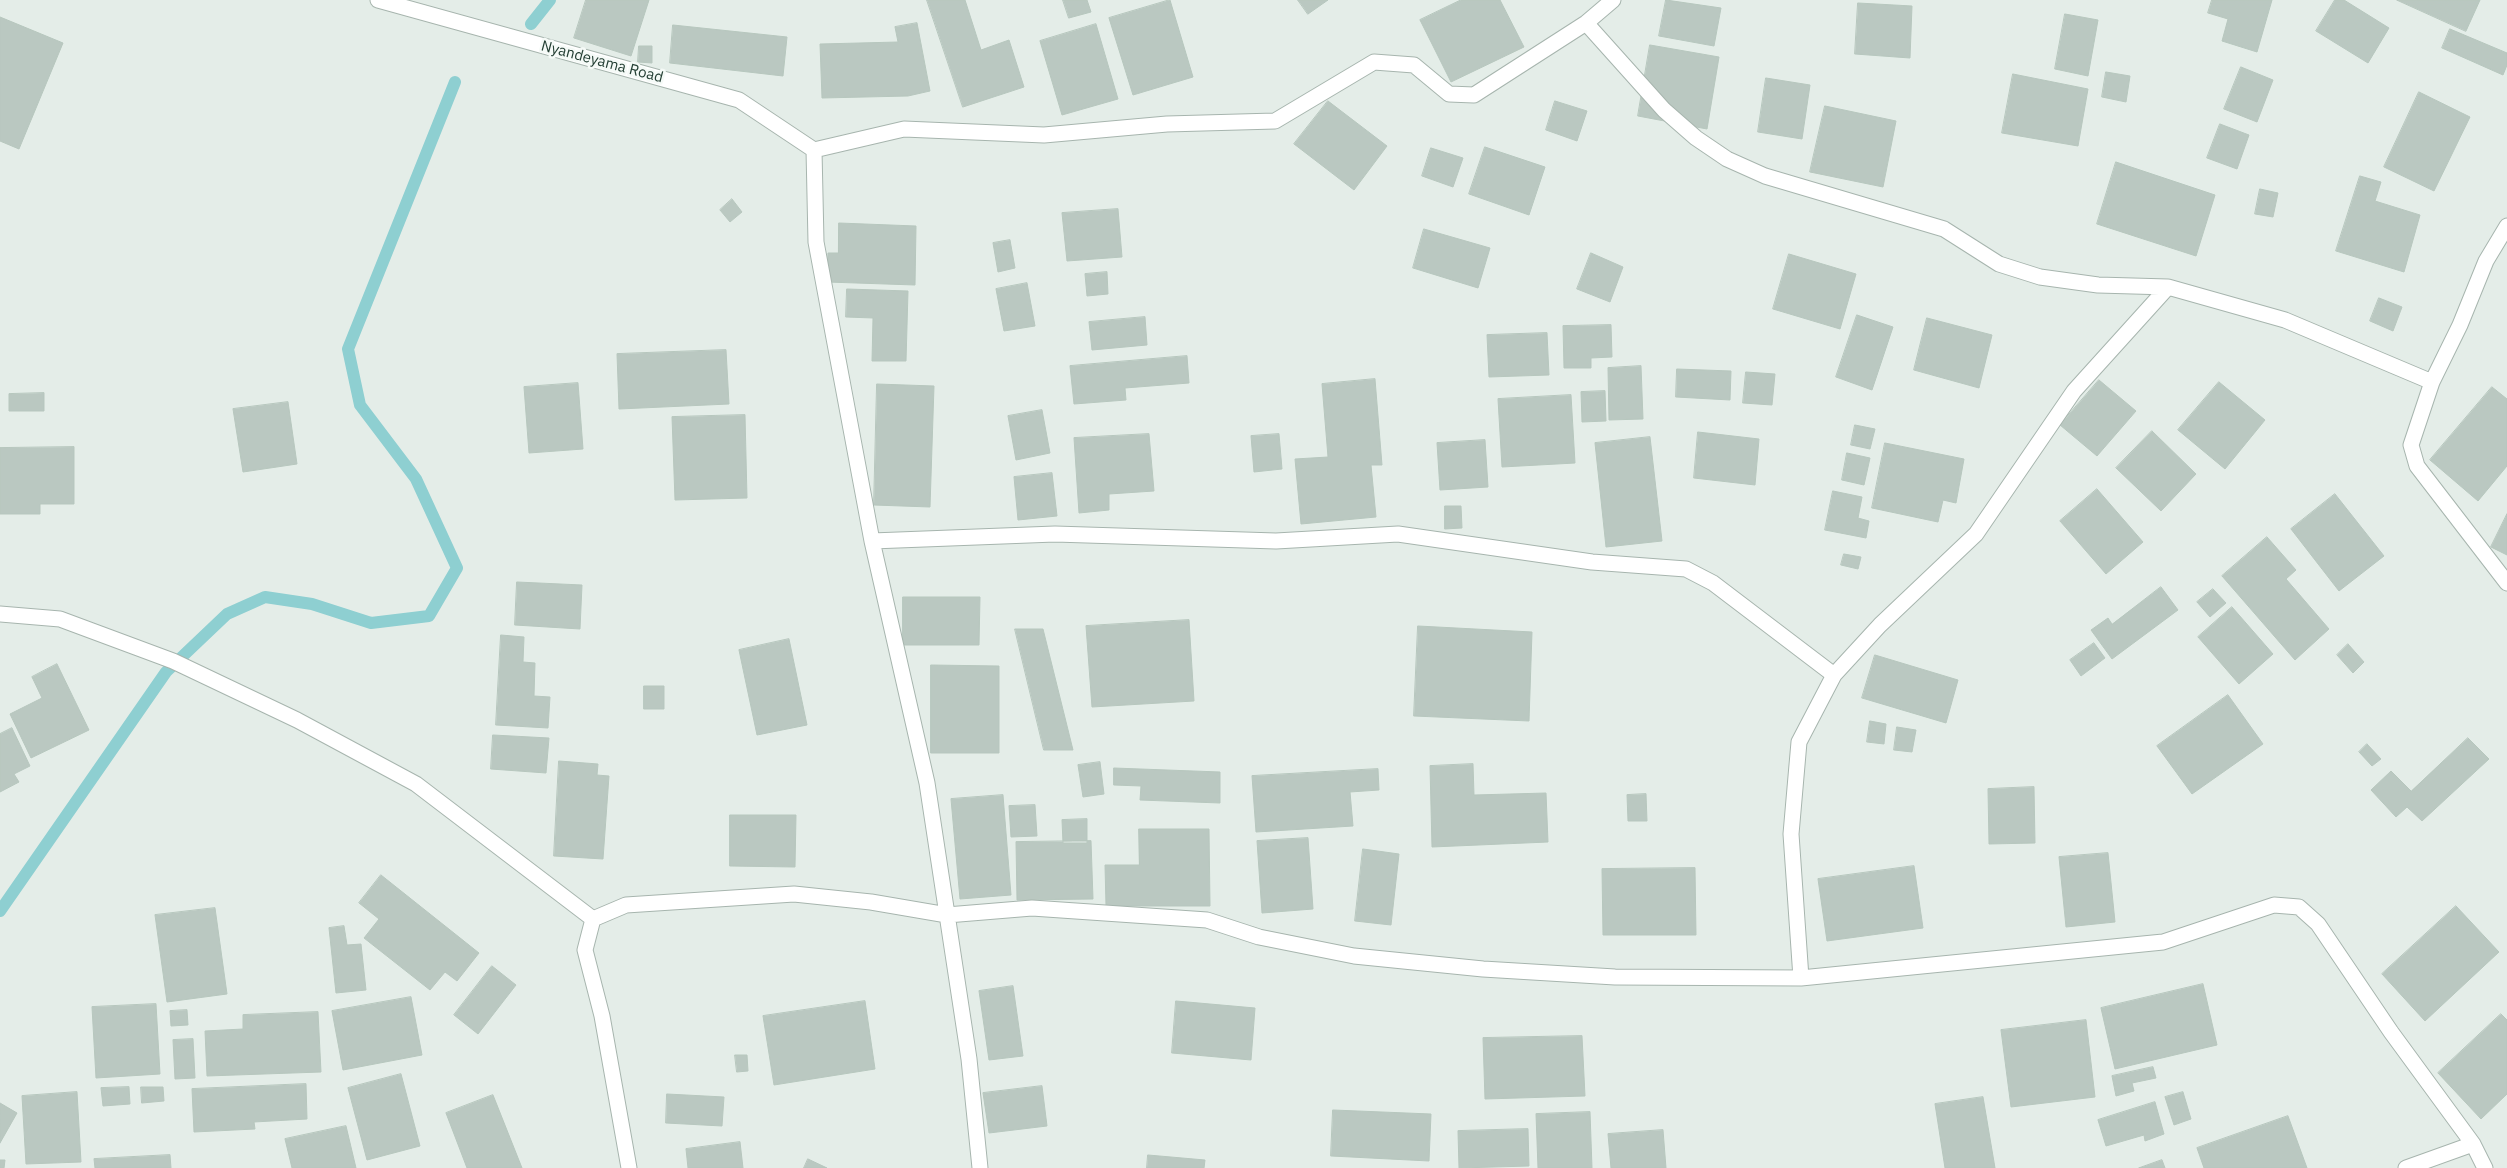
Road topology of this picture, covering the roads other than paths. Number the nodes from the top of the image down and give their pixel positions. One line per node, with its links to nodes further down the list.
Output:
1 (378, 0): 4 (street, Nyandeyama Road)
2 (1613, 0): 3 (street)
3 (1586, 23): 4 (street); 6 (street)
4 (814, 150): 8 (street)
5 (2507, 226): 7 (street)
6 (2168, 287): 7 (street); 11 (street)
7 (2432, 382): 9 (street)
8 (872, 541): 11 (street); 12 (street)
9 (2507, 583)
10 (0, 614): 13 (street)
11 (1834, 675): 14 (street)
12 (947, 915): 13 (street); 14 (street); 17 (street)
13 (593, 919): 16 (street)
14 (1801, 978): 15 (street)
15 (2473, 1144): 18 (street); 19 (street)
16 (629, 1168)
17 (980, 1168)
18 (2406, 1168)
19 (2485, 1168)

